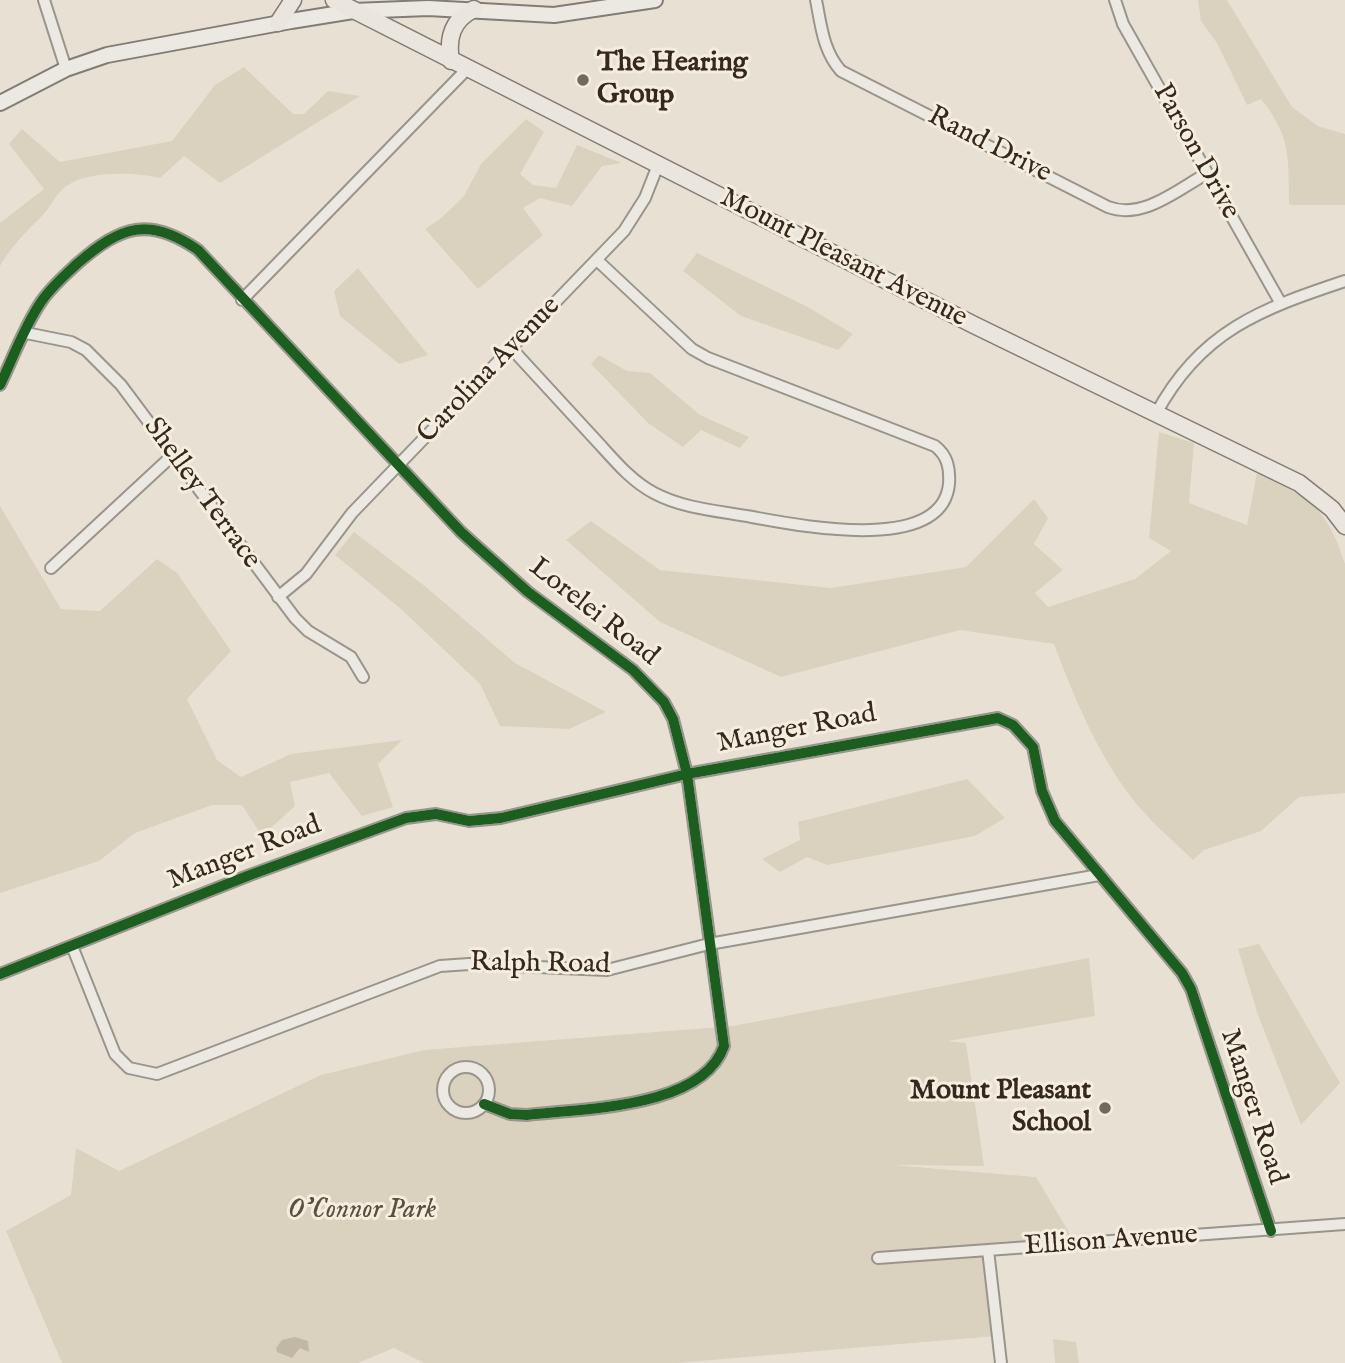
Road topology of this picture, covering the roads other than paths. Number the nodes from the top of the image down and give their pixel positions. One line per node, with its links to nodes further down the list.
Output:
1 (44, 0): 11 (street)
2 (293, 0): 9 (main road)
3 (334, 0): 8 (main road, Mount Pleasant Avenue)
4 (655, 0): 7 (main road)
5 (816, 0): 15 (street, Rand Drive)
6 (1115, 0): 15 (street, Parson Drive)
7 (474, 9): 8 (main road); 10 (main road)
8 (353, 11): 9 (main road); 10 (main road, Mount Pleasant Avenue)
9 (278, 23): 11 (main road)
10 (451, 61): 12 (main road, Mount Pleasant Avenue)
11 (66, 69): 13 (main road)
12 (467, 69): 14 (main road, Mount Pleasant Avenue); 18 (street)
13 (0, 103)
14 (658, 165): 16 (street, Carolina Avenue); 23 (main road, Mount Pleasant Avenue)
15 (1206, 174): 19 (street, Parson Drive)
16 (598, 261): 21 (street, Carolina Avenue); 21 (street)
17 (1345, 281): 19 (street)
18 (242, 300): 20 (street, Lorelei Road); 25 (street, Lorelei Road)
19 (1280, 302): 23 (street)
20 (26, 333): 22 (street, Lorelei Road); 24 (street, Shelley Terrace)
21 (512, 349): 25 (street, Carolina Avenue)
22 (0, 385)
23 (1156, 414): 26 (main road, Mount Pleasant Avenue)
24 (174, 454): 27 (street); 28 (street, Shelley Terrace)
25 (397, 467): 28 (street, Carolina Avenue); 30 (street, Lorelei Road)
26 (1345, 526)
27 (51, 568)
28 (278, 597): 29 (street, Shelley Terrace)
29 (363, 677)
30 (687, 774): 31 (street, Manger Road); 32 (street, Lorelei Road); 33 (street, Manger Road)
31 (1098, 875): 32 (street, Ralph Road); 37 (street, Manger Road)
32 (709, 944): 33 (street, Ralph Road); 35 (street, Lorelei Road)
33 (72, 946): 34 (street, Manger Road)
34 (0, 974)
35 (484, 1104): 35 (street)
36 (1345, 1224): 37 (street, Ellison Avenue)
37 (1271, 1231): 38 (street, Ellison Avenue)
38 (988, 1250): 39 (street, Ellison Avenue); 40 (street)
39 (877, 1258)
40 (1001, 1363)

